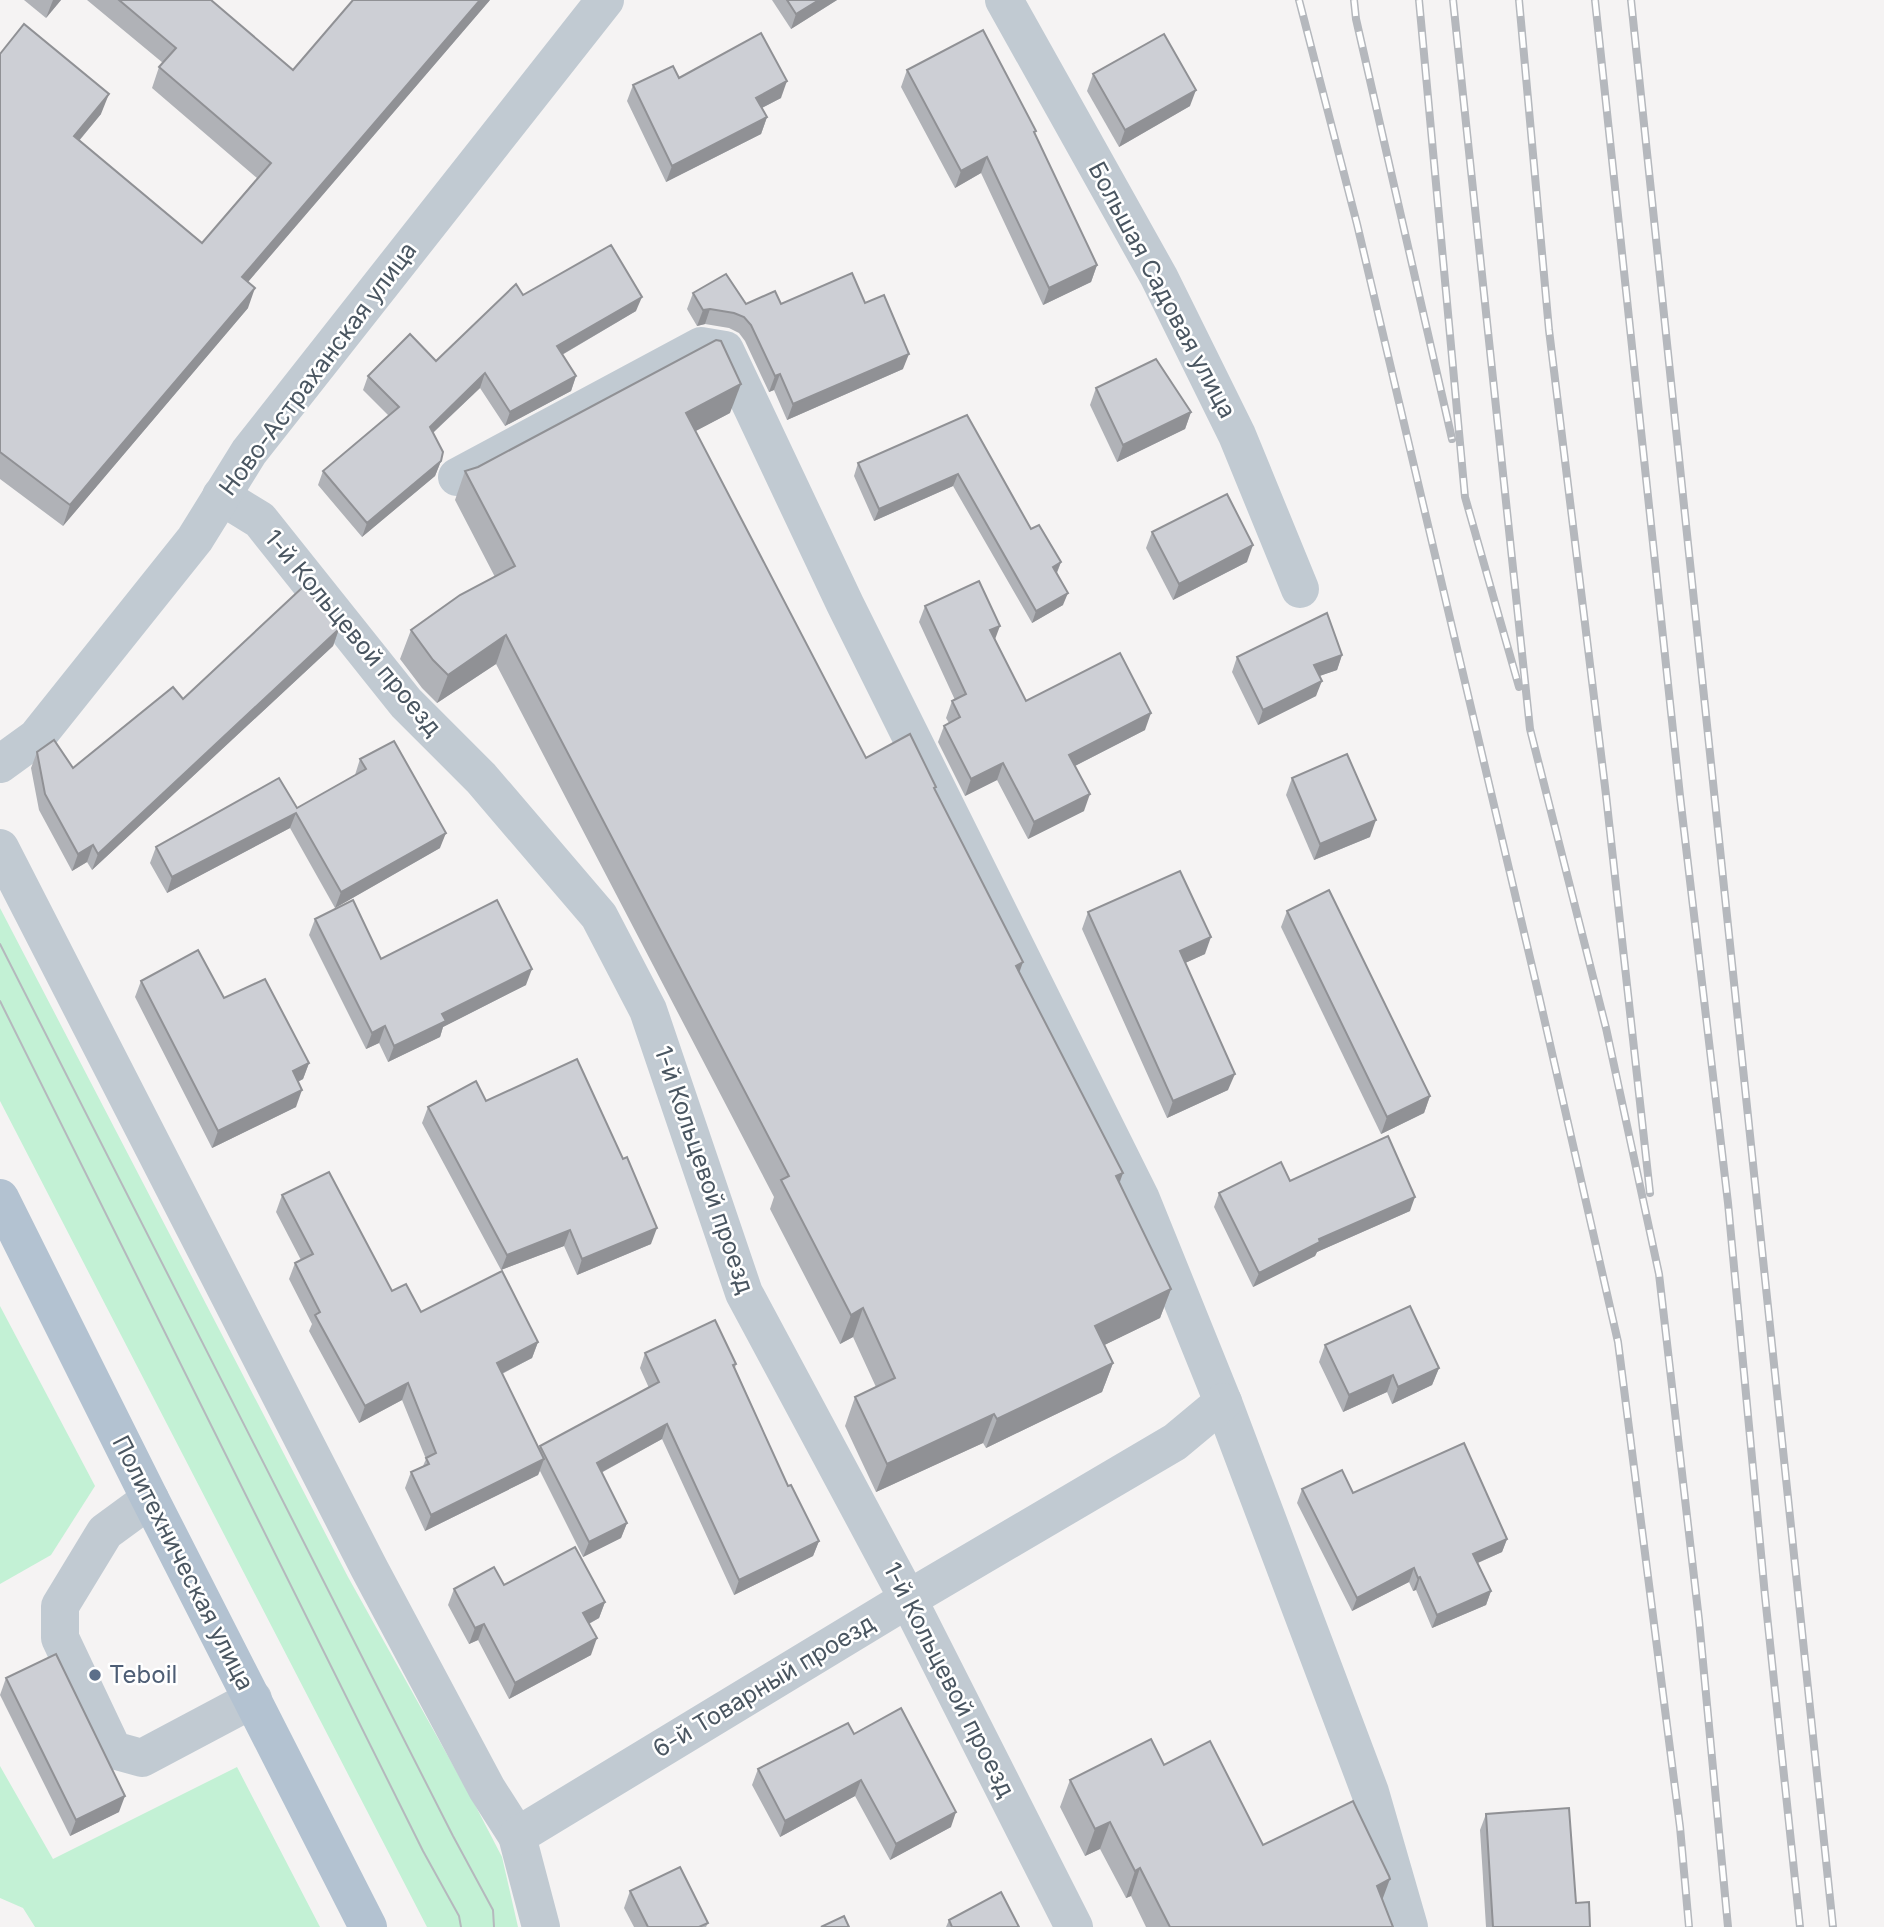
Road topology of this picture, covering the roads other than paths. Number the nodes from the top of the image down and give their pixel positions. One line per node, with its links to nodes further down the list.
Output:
1 (606, 0): 4 (street, Ново-Астраханская улица)
2 (1004, 0): 5 (street, Большая Садовая улица)
3 (457, 477): 9 (street)
4 (221, 496): 6 (street, Ново-Астраханская улица); 11 (street, 1-й Кольцевой проезд)
5 (1300, 589)
6 (0, 764)
7 (0, 848): 13 (street)
8 (0, 1198): 10 (main road, Политехническая улица)
9 (1223, 1402): 11 (street, 6-й Товарный проезд); 17 (street)
10 (150, 1499): 12 (main road, Политехническая улица); 12 (street)
11 (908, 1599): 13 (street, 6-й Товарный проезд); 16 (street, 1-й Кольцевой проезд)
12 (253, 1699): 14 (main road, Политехническая улица)
13 (517, 1836): 15 (street)
14 (368, 1927)
15 (541, 1927)
16 (1074, 1927)
17 (1409, 1927)

